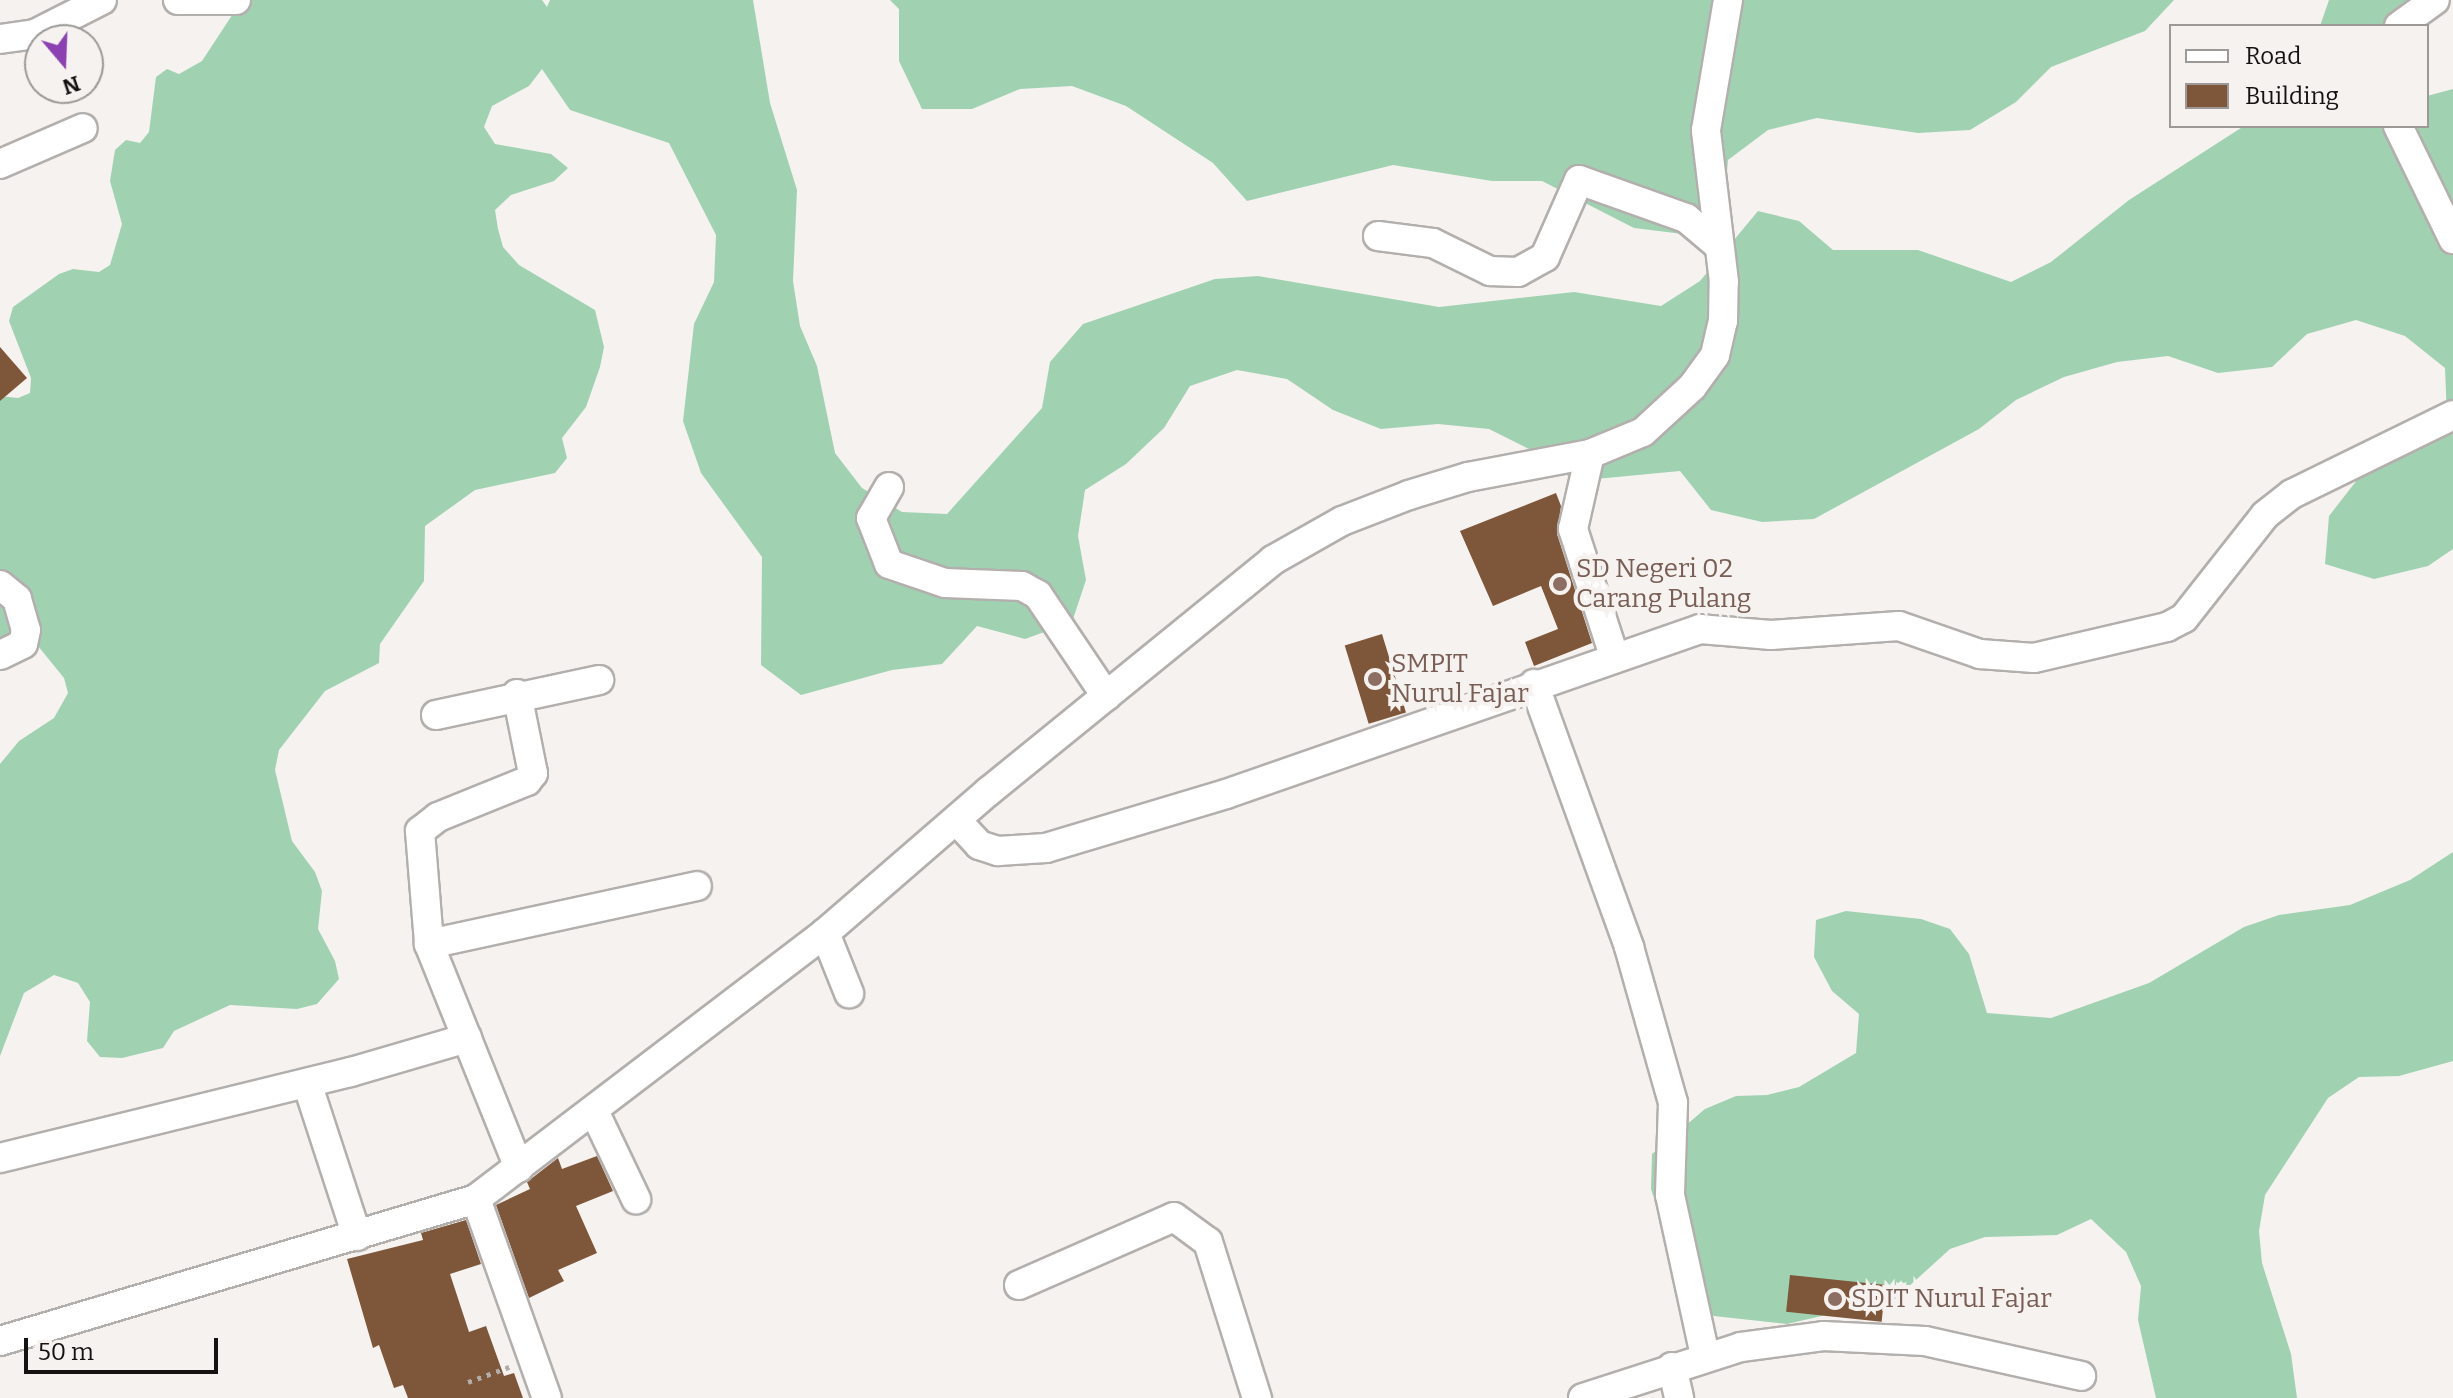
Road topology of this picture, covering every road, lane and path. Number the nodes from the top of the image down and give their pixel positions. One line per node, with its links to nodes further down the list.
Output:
1 (102, 0): 7 (street)
2 (178, 0): 3 (street)
3 (236, 0)
4 (1728, 0): 13 (street)
5 (2435, 0): 6 (street)
6 (2402, 24)
7 (0, 39)
8 (83, 128): 10 (street)
9 (2399, 128): 12 (street)
10 (0, 164)
11 (1378, 236): 13 (street)
12 (2453, 239)
13 (1718, 245): 15 (street)
14 (2453, 415): 19 (street)
15 (1590, 454): 19 (street); 23 (street)
16 (889, 487): 23 (street)
17 (0, 585): 18 (street)
18 (0, 655)
19 (1614, 656): 21 (street)
20 (599, 680): 22 (street)
21 (1534, 684): 25 (street); 40 (street)
22 (517, 694): 24 (street); 28 (street)
23 (1106, 696): 25 (street)
24 (436, 715)
25 (957, 821): 27 (street)
26 (697, 886): 28 (street)
27 (825, 933): 29 (street); 32 (street)
28 (429, 944): 30 (street)
29 (849, 993)
30 (467, 1038): 31 (street); 34 (street)
31 (307, 1083): 33 (street); 37 (street)
32 (594, 1111): 34 (street); 36 (street)
33 (0, 1158)
34 (519, 1168): 35 (street)
35 (476, 1199): 37 (street); 41 (street)
36 (636, 1199)
37 (357, 1236): 39 (street)
38 (1019, 1285): 46 (street)
39 (0, 1341)
40 (1705, 1356): 42 (street); 43 (street)
41 (532, 1359): 44 (path); 45 (street)
42 (1672, 1367): 47 (street); 48 (street)
43 (2081, 1376)
44 (468, 1382)
45 (547, 1398)
46 (1257, 1398)
47 (1583, 1398)
48 (1679, 1398)

